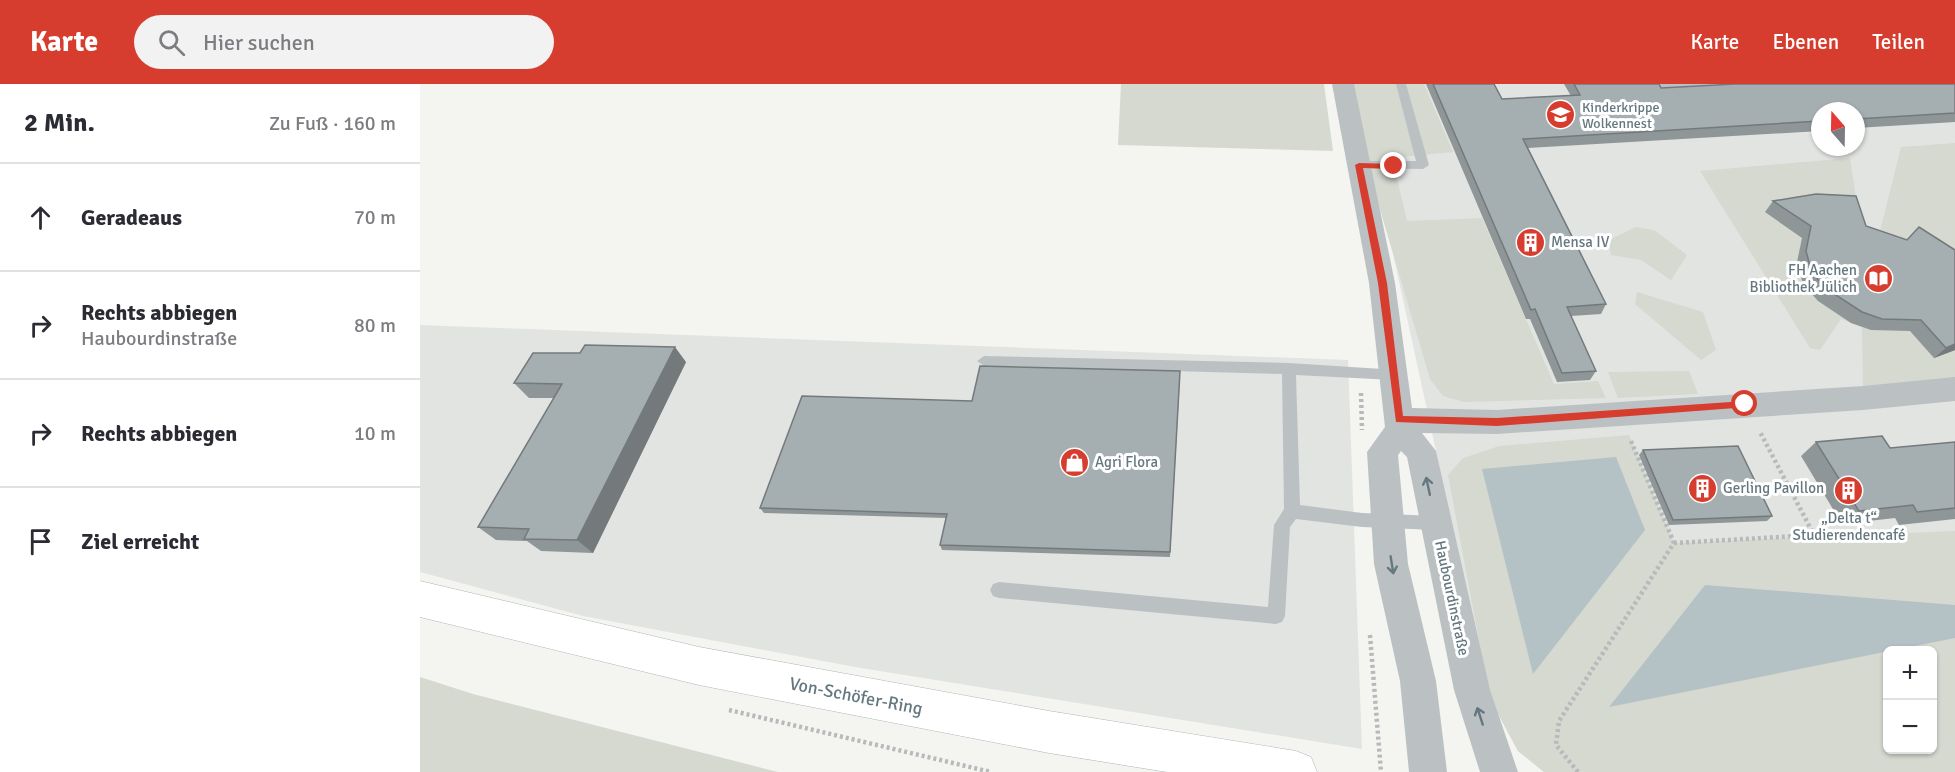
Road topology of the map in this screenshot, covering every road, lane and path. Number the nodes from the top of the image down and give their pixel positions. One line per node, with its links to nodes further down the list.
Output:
1 (1343, 84): 5 (street)
2 (1401, 84): 5 (lane)
3 (1661, 84): 4 (lane)
4 (1725, 84)
5 (1359, 165): 9 (street)
6 (984, 362): 7 (lane)
7 (1289, 369): 8 (lane); 15 (lane)
8 (1361, 373): 9 (lane); 14 (path)
9 (1393, 374): 13 (street)
10 (1955, 389): 11 (street)
11 (1745, 404): 12 (street); 18 (path)
12 (1619, 412): 13 (street); 18 (path)
13 (1400, 425): 16 (street); 17 (street, Haubourdinstraße, one-way to 13)
14 (1362, 441)
15 (1292, 511): 16 (lane); 19 (lane)
16 (1386, 522): 17 (lane); 24 (street, one-way to 24)
17 (1436, 523): 25 (street, Haubourdinstraße, one-way to 17)
18 (1674, 543): 26 (path)
19 (999, 590)
20 (420, 599): 22 (main road, Von-Schöfer-Ring)
21 (1370, 629): 23 (path)
22 (1296, 772)
23 (1382, 772)
24 (1428, 772)
25 (1499, 772)
26 (1578, 772)

